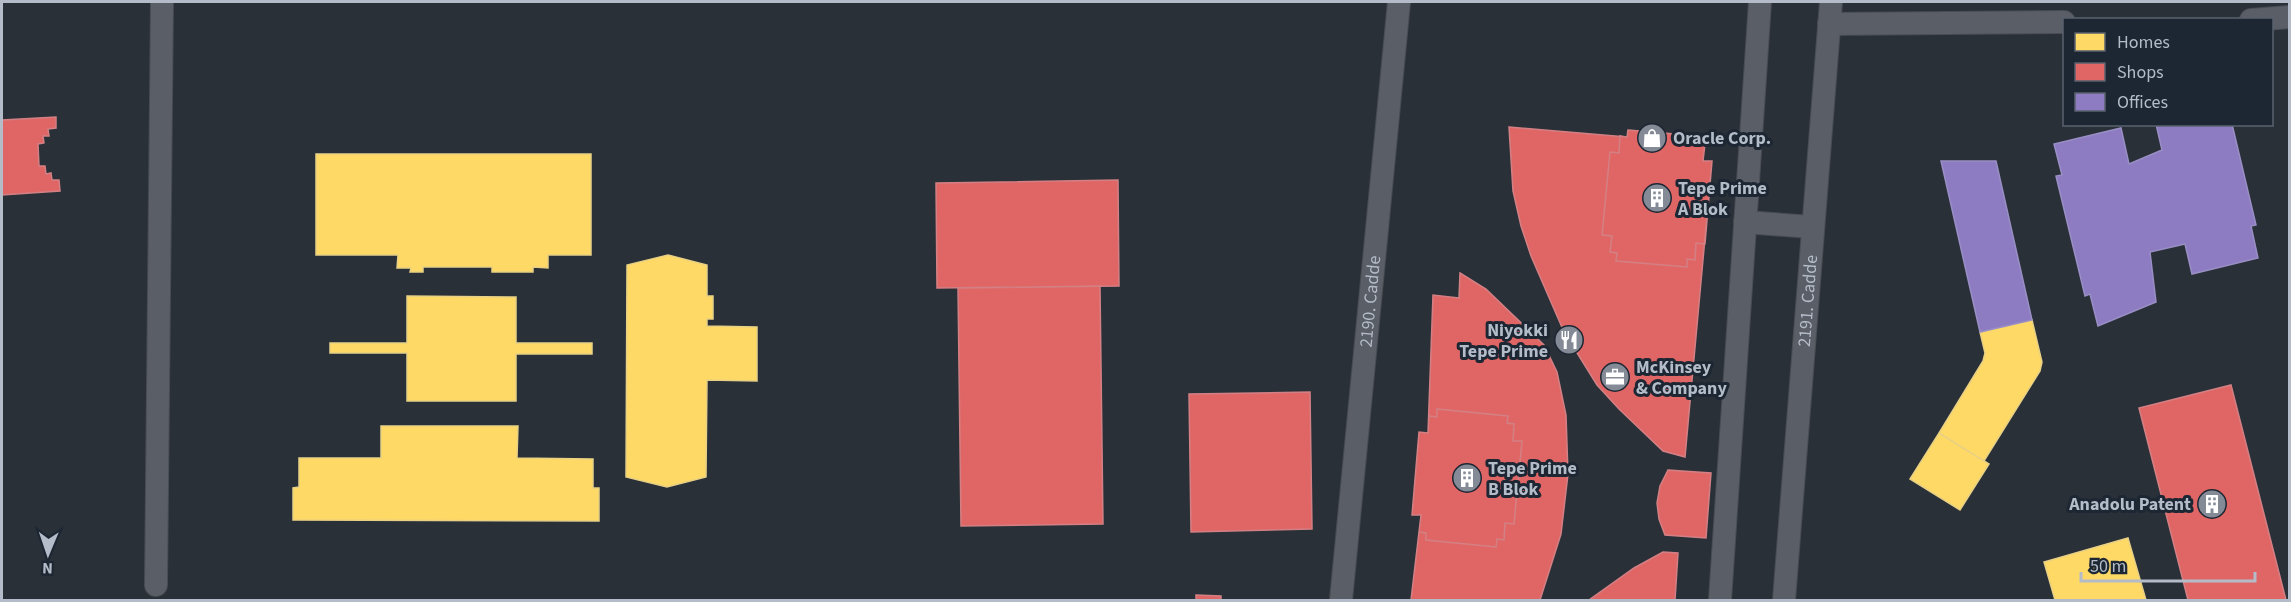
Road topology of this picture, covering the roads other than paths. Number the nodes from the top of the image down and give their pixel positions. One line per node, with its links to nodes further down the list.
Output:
1 (162, 2): 10 (street)
2 (1400, 2): 11 (street, 2190. Cadde)
3 (1760, 2): 8 (street)
4 (1830, 13): 7 (street); 9 (street, 2191. Cadde)
5 (2289, 16): 6 (street)
6 (2270, 18)
7 (2063, 22)
8 (1745, 222): 9 (street); 12 (street)
9 (1812, 227): 13 (street, 2191. Cadde)
10 (156, 585)
11 (1341, 600)
12 (1720, 600)
13 (1784, 600)

